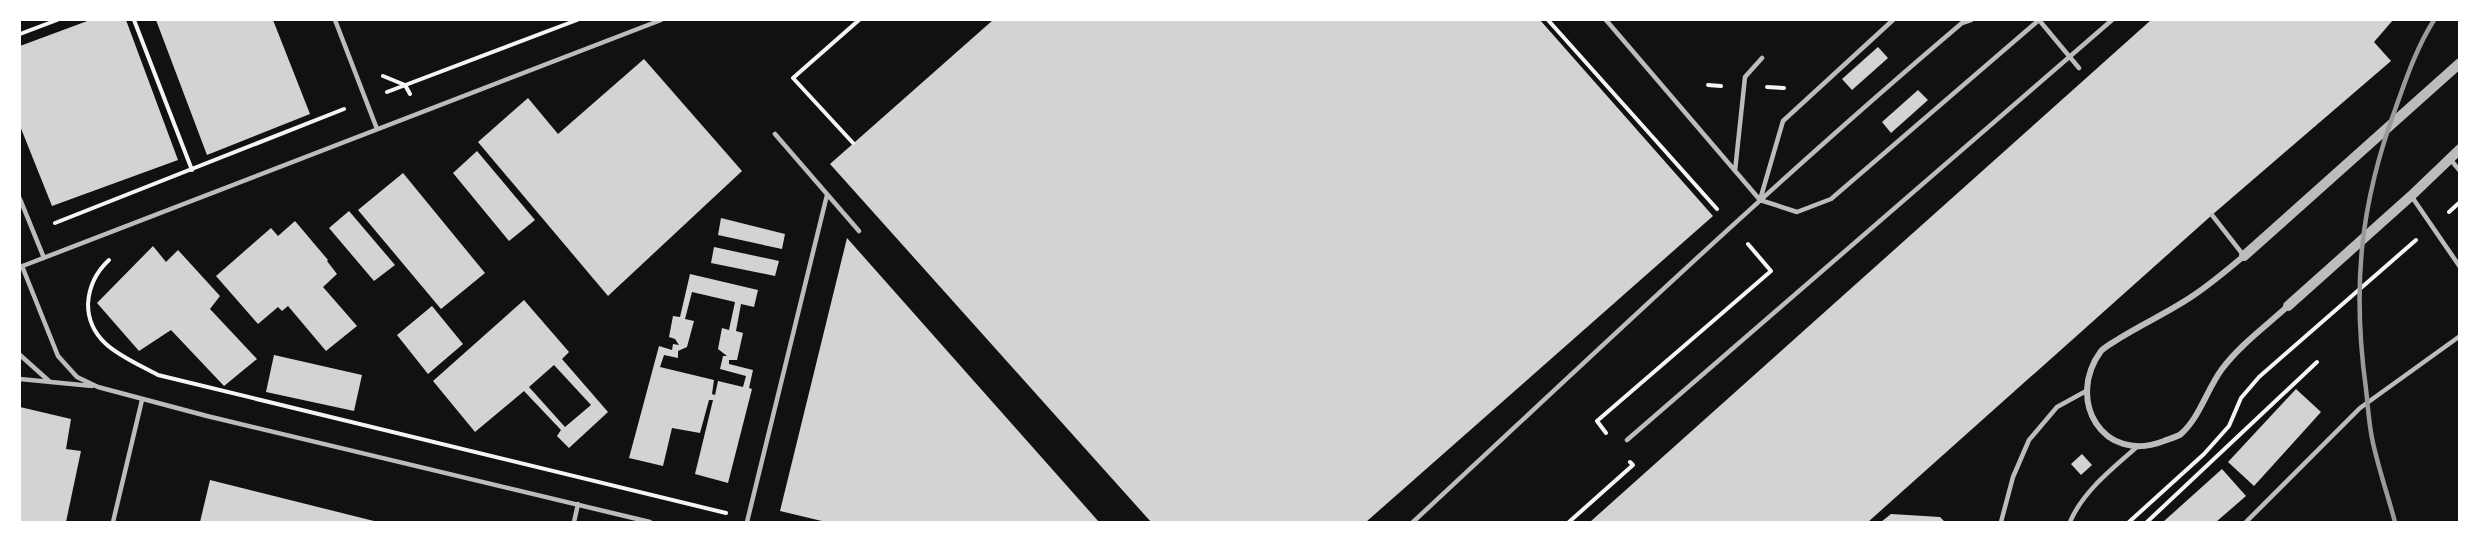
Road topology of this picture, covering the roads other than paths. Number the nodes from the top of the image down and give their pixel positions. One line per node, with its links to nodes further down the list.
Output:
1 (335, 20): 12 (lane)
2 (661, 20): 12 (lane)
3 (1606, 20): 16 (lane)
4 (1893, 20): 21 (lane)
5 (1971, 20): 21 (lane)
6 (2039, 20): 8 (lane); 21 (lane)
7 (2112, 20): 8 (lane)
8 (2070, 56): 11 (lane); 36 (lane)
9 (1761, 58): 16 (lane)
10 (2460, 63): 24 (street)
11 (2079, 68)
12 (377, 129): 25 (lane)
13 (774, 134): 18 (lane)
14 (2460, 149): 15 (street)
15 (2450, 159): 17 (lane); 19 (street)
16 (1735, 171): 21 (lane)
17 (2460, 171)
18 (827, 195): 23 (lane); 39 (lane)
19 (2411, 196): 27 (lane); 28 (street)
20 (20, 199): 25 (lane)
21 (1760, 200): 43 (lane)
22 (2212, 215): 24 (lane)
23 (859, 231)
24 (2244, 256): 34 (street)
25 (44, 258): 26 (lane)
26 (21, 266): 33 (lane)
27 (2460, 267)
28 (2288, 306): 37 (street)
29 (2460, 336): 46 (lane)
30 (20, 355): 32 (lane)
31 (20, 379): 32 (lane)
32 (50, 382): 33 (lane)
33 (98, 387): 35 (lane)
34 (2088, 390): 37 (street); 44 (lane)
35 (142, 400): 38 (lane); 40 (lane)
36 (1627, 440)
37 (2138, 446): 45 (lane)
38 (578, 504): 41 (lane); 42 (lane)
39 (748, 521)
40 (113, 522)
41 (574, 522)
42 (650, 522)
43 (1413, 522)
44 (2001, 522)
45 (2070, 522)
46 (2246, 522)

